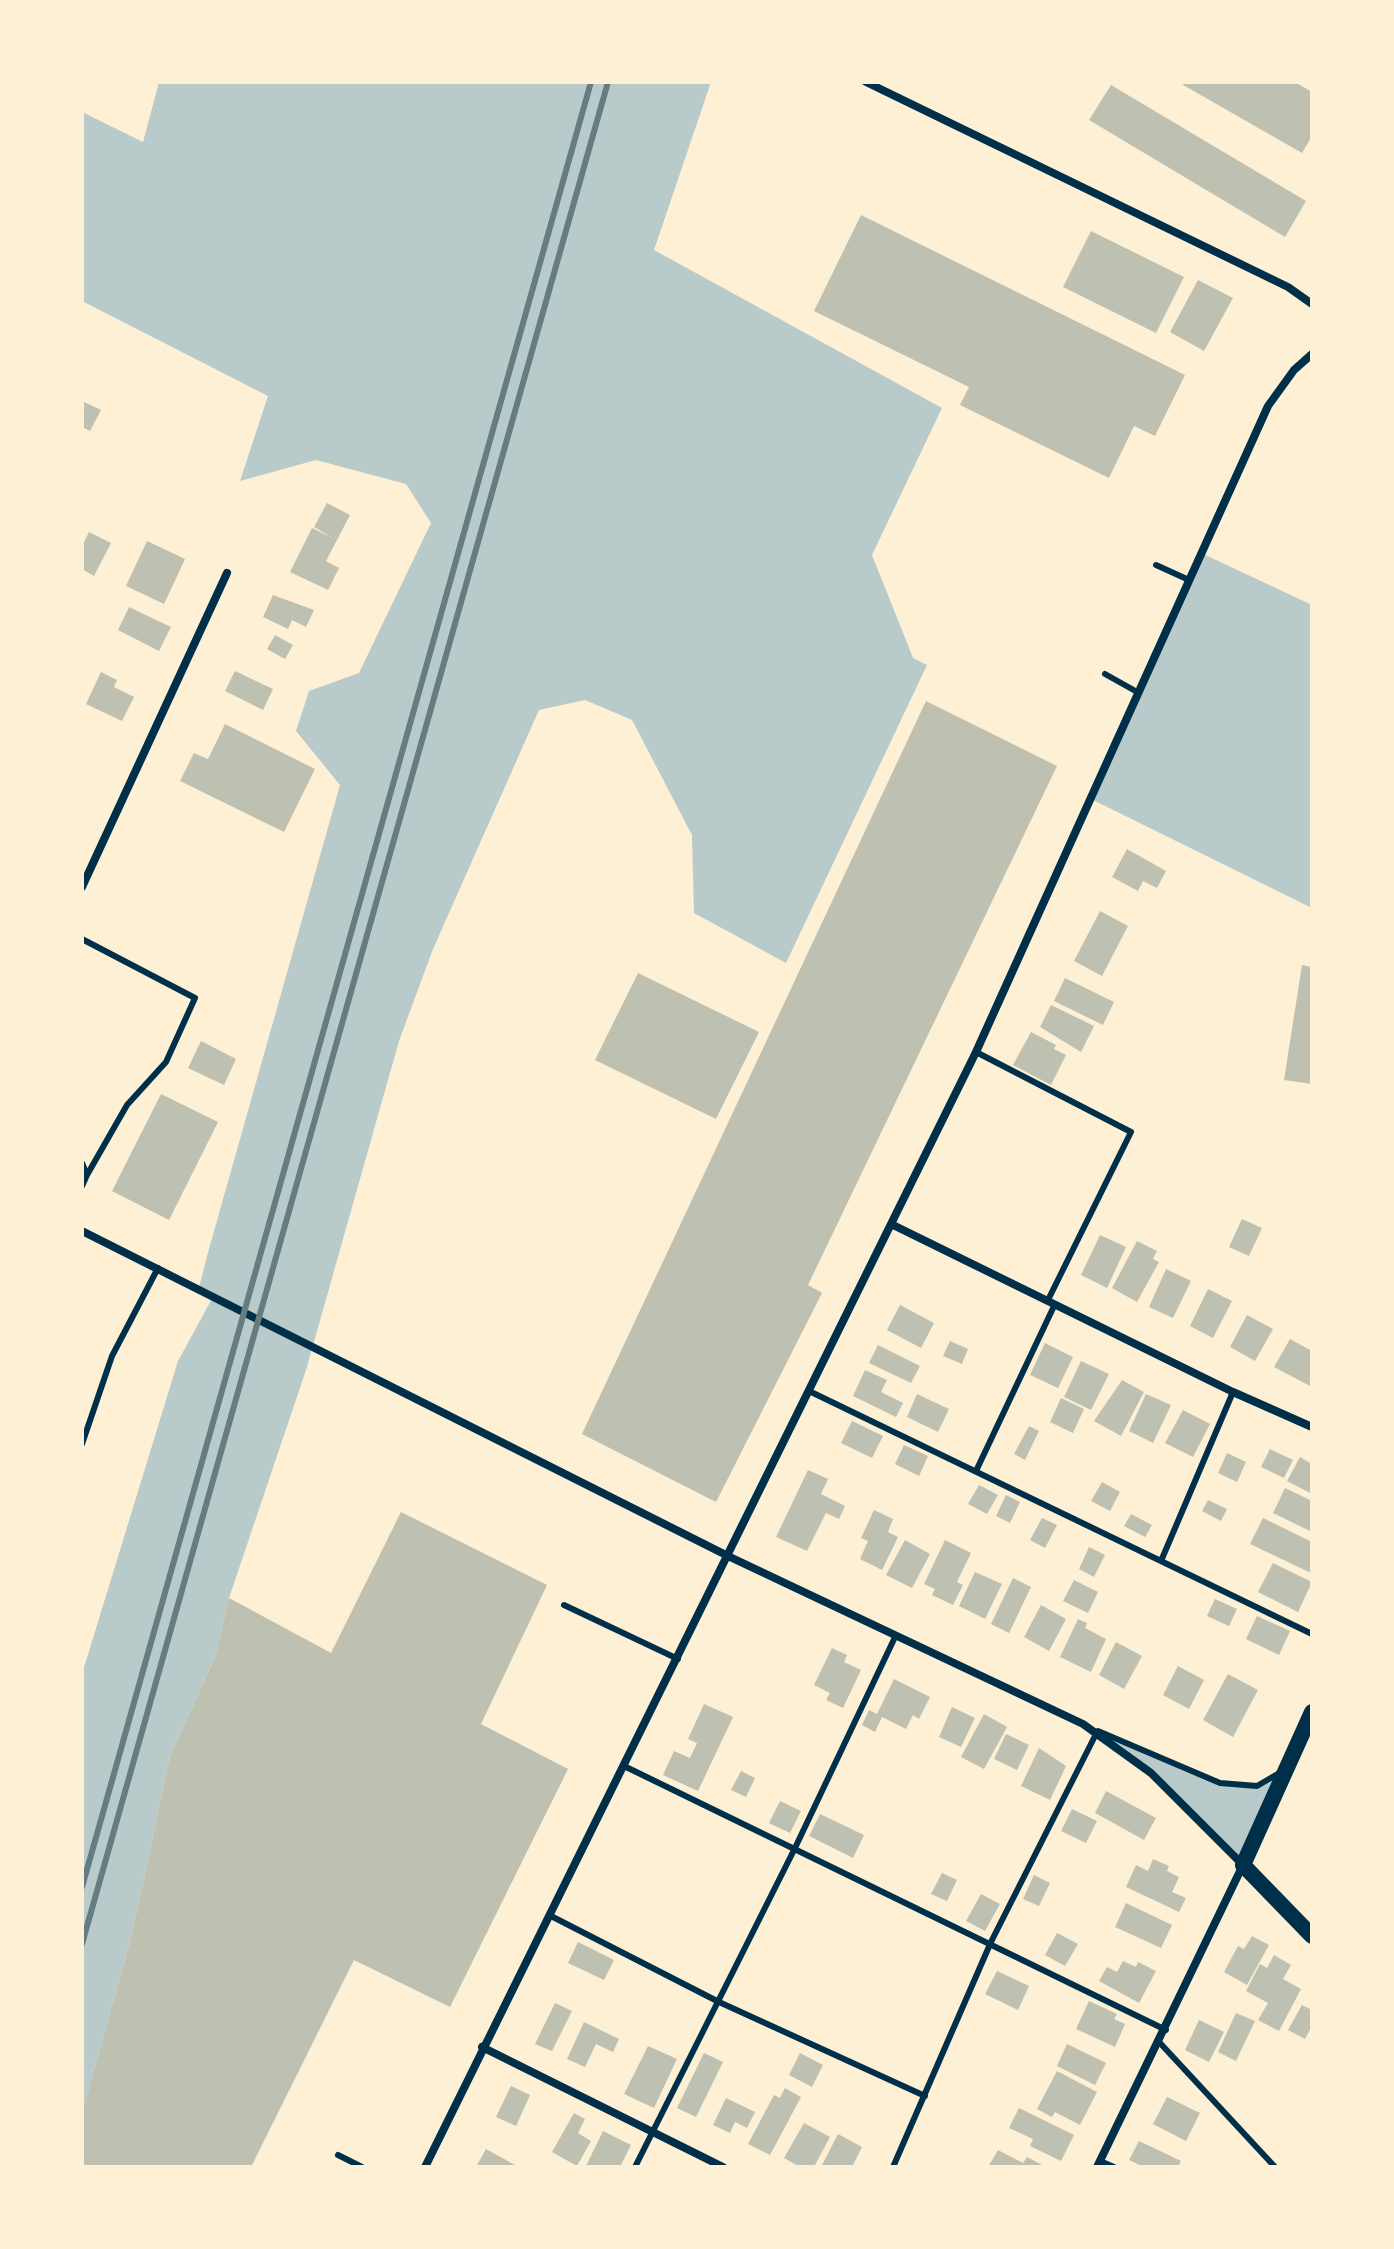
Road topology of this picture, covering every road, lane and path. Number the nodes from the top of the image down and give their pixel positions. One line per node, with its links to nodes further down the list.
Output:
1 (866, 82): 2 (street)
2 (1312, 304)
3 (1312, 354): 6 (street)
4 (1156, 565): 6 (lane)
5 (227, 573): 9 (street)
6 (1189, 580): 8 (street)
7 (1105, 674): 8 (lane)
8 (1139, 693): 11 (street)
9 (82, 887)
10 (82, 939): 13 (lane)
11 (976, 1052): 15 (street); 18 (lane)
12 (82, 1163): 13 (lane)
13 (87, 1175): 14 (lane)
14 (82, 1186)
15 (891, 1224): 18 (street); 19 (street)
16 (82, 1231): 17 (street)
17 (158, 1268): 22 (lane); 24 (street)
18 (1051, 1302): 20 (street); 23 (lane)
19 (809, 1391): 23 (lane); 24 (street)
20 (1233, 1392): 21 (street); 25 (lane)
21 (1312, 1427)
22 (82, 1444)
23 (976, 1471): 25 (lane)
24 (730, 1557): 28 (street); 29 (street)
25 (1161, 1561): 27 (lane)
26 (564, 1605): 29 (lane)
27 (1312, 1634)
28 (896, 1635): 31 (street); 35 (lane)
29 (678, 1659): 33 (street)
30 (1312, 1712): 34 (main road)
31 (1083, 1724): 32 (street); 34 (lane)
32 (1096, 1734): 36 (street); 39 (lane)
33 (624, 1766): 35 (lane); 37 (street)
34 (1287, 1768): 36 (main road)
35 (795, 1848): 39 (lane); 40 (lane)
36 (1243, 1865): 38 (main road); 41 (street)
37 (549, 1915): 40 (lane); 43 (street)
38 (1312, 1936)
39 (991, 1942): 41 (lane); 44 (lane)
40 (719, 2002): 44 (lane); 45 (lane)
41 (1166, 2030): 42 (street)
42 (1160, 2043): 47 (street); 54 (lane)
43 (482, 2047): 45 (street); 49 (street)
44 (925, 2096): 52 (lane)
45 (652, 2132): 50 (lane); 51 (street)
46 (338, 2155): 48 (lane)
47 (1099, 2164): 53 (lane)
48 (362, 2167)
49 (425, 2167)
50 (635, 2167)
51 (723, 2167)
52 (893, 2167)
53 (1114, 2167)
54 (1275, 2167)

